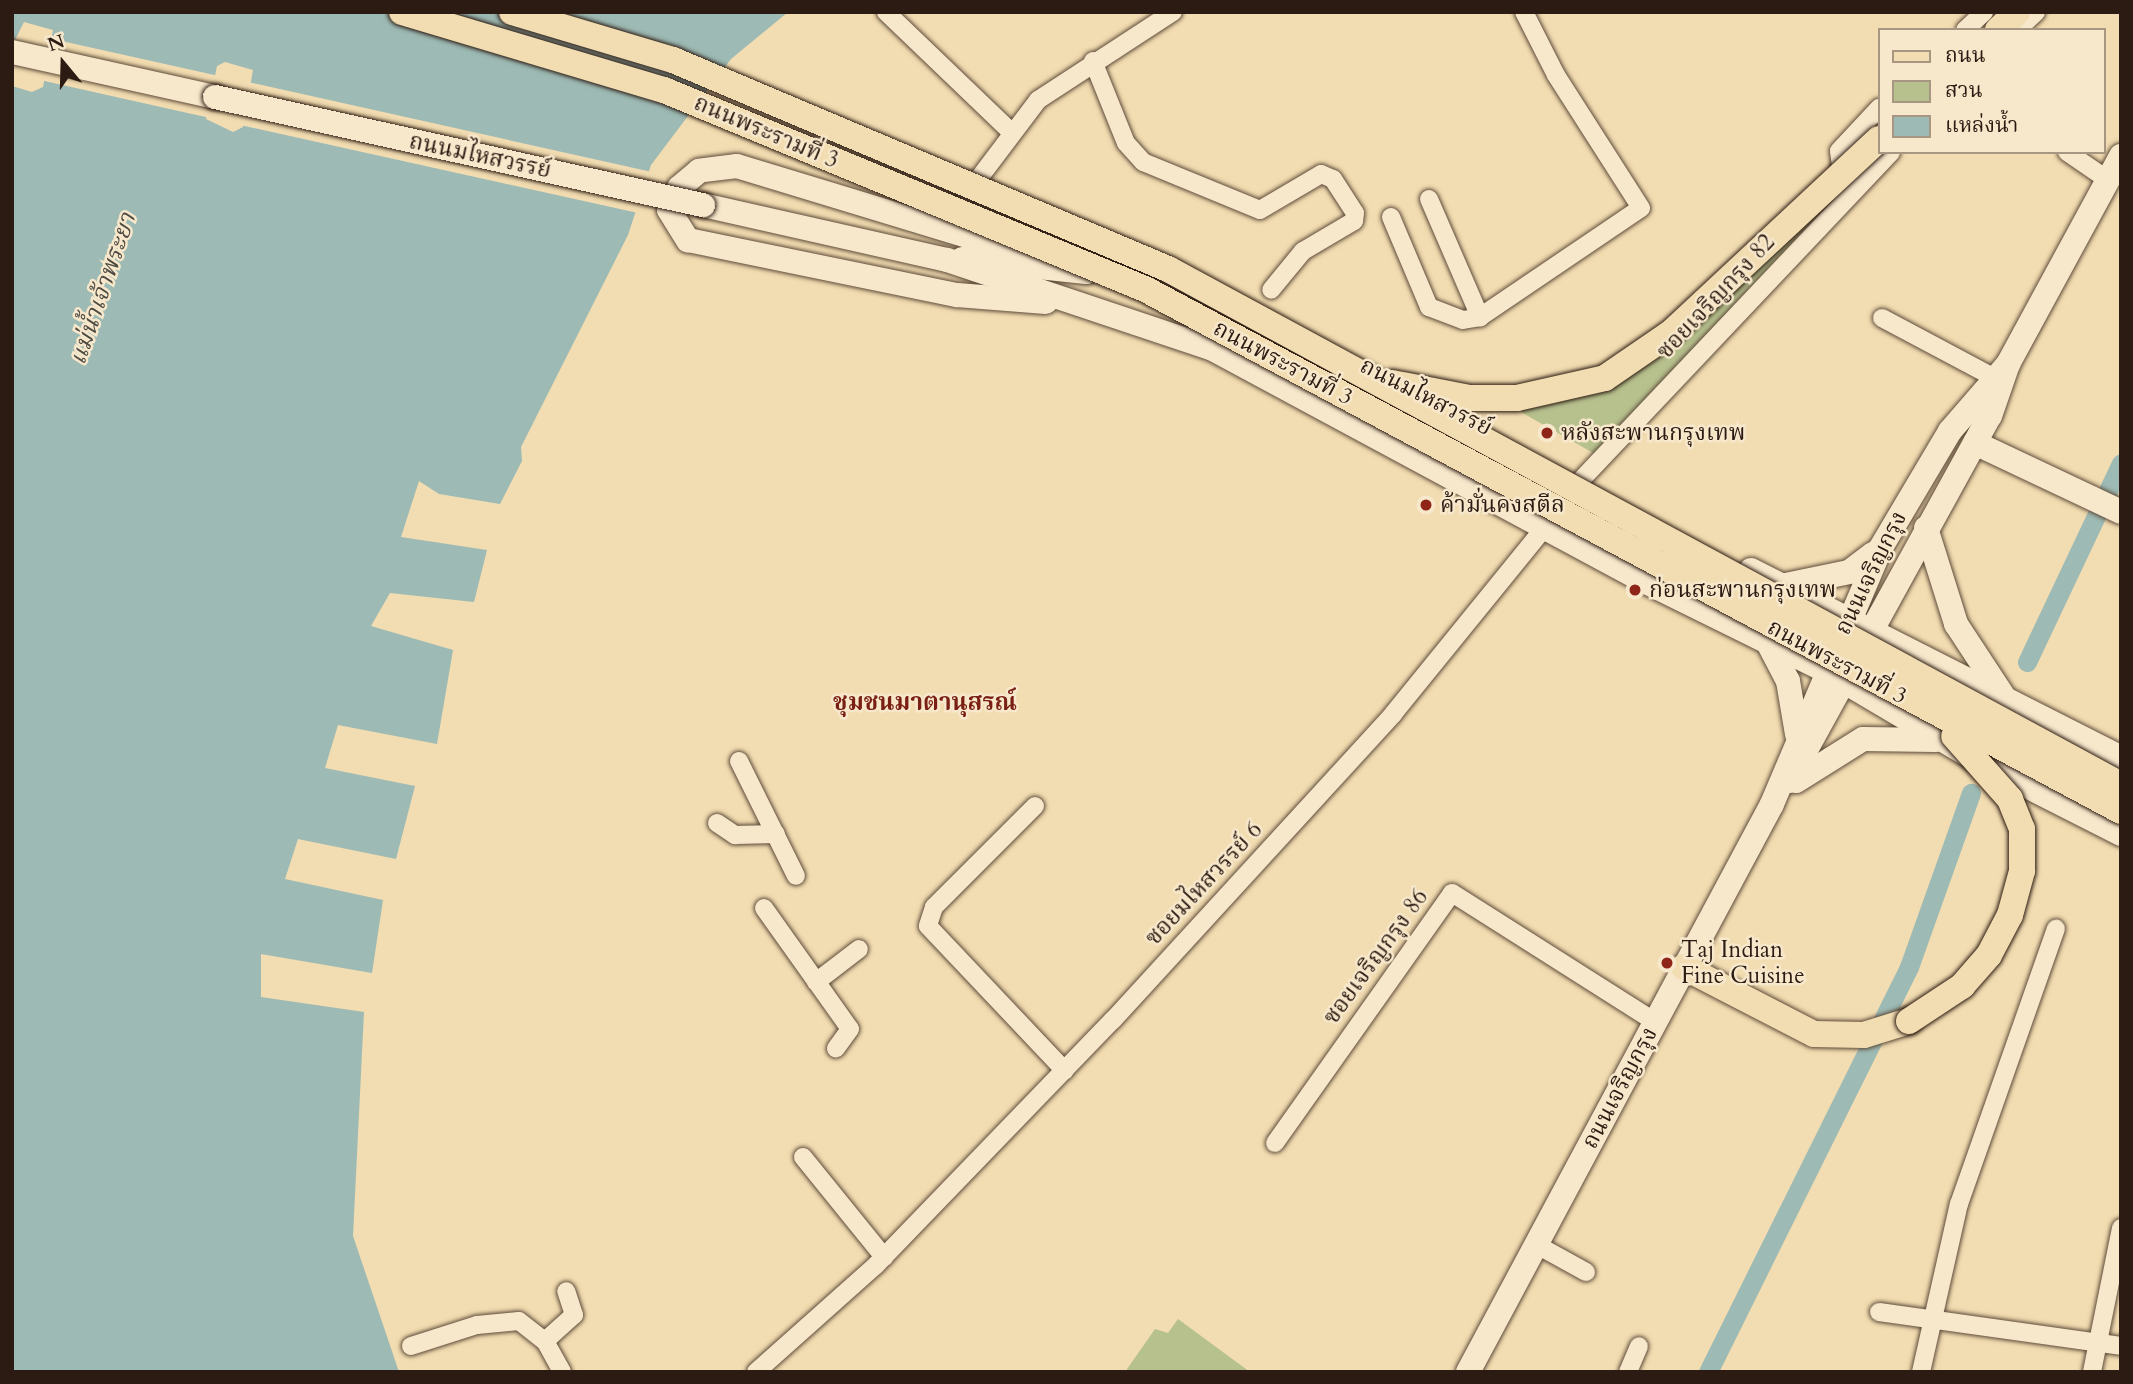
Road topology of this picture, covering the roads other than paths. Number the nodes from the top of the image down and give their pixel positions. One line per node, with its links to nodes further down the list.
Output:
1 (402, 12): 44 (main road, ถนนพระรามที่ 3, bridge)
2 (512, 12): 30 (main road, ถนนพระรามที่ 3, bridge)
3 (886, 12): 13 (street)
4 (1173, 12): 11 (street)
5 (1524, 12): 27 (street)
6 (2017, 12): 8 (main road)
7 (2036, 12): 9 (street)
8 (1977, 21)
9 (2019, 28)
10 (12, 52): 23 (main road, ถนนมไหสวรรย์, bridge)
11 (1093, 61): 13 (street); 25 (street)
12 (1878, 109): 19 (street)
13 (1011, 132): 22 (street)
14 (1878, 140): 30 (main road, bridge)
15 (1889, 154): 19 (street, ซอยเจริญกรุง 82)
16 (2070, 154): 18 (street)
17 (2121, 156): 18 (main road, ถนนเจริญกรุง)
18 (2108, 180): 29 (main road, ถนนเจริญกรุง)
19 (1849, 192): 32 (street, ซอยเจริญกรุง 82)
20 (1429, 199): 27 (street)
21 (1391, 217): 27 (street)
22 (944, 225): 24 (main road); 26 (main road)
23 (947, 260): 24 (main road, ถนนมไหสวรรย์); 26 (main road, ถนนมไหสวรรย์)
24 (1056, 266): 32 (main road, ถนนมไหสวรรย์)
25 (1271, 290)
26 (1068, 301): 34 (main road, ถนนมไหสวรรย์)
27 (1480, 317)
28 (1882, 318): 29 (street)
29 (2001, 371): 31 (main road, ถนนเจริญกรุง); 36 (main road, ถนนเจริญกรุง)
30 (1353, 373): 50 (main road, ถนนพระรามที่ 3, bridge)
31 (1975, 443): 33 (main road); 35 (main road, ถนนเจริญกรุง)
32 (1582, 479): 37 (main road, ถนนมไหสวรรย์)
33 (2105, 506)
34 (1544, 528): 40 (main road, ถนนมไหสวรรย์); 66 (street, ซอยมไหสวรรย์ 6)
35 (1926, 528): 39 (main road, ถนนเจริญกรุง); 43 (main road)
36 (1880, 549): 37 (main road); 38 (main road, ถนนเจริญกรุง)
37 (1780, 586): 38 (main road, ถนนมไหสวรรย์)
38 (1846, 617): 39 (main road, ถนนมไหสวรรย์); 41 (main road, ถนนเจริญกรุง)
39 (1872, 630): 42 (main road, ถนนเจริญกรุง); 43 (main road, ถนนพระรามที่ 3)
40 (1767, 641): 41 (main road, ถนนมไหสวรรย์); 45 (main road)
41 (1826, 671): 42 (main road, ถนนมไหสวรรย์); 45 (main road, ถนนเจริญกรุง)
42 (1848, 683): 46 (main road, ถนนพระรามที่ 3); 52 (main road, ถนนเจริญกรุง)
43 (2006, 700): 47 (main road, ถนนพระรามที่ 3)
44 (1916, 704): 54 (main road, ถนนพระรามที่ 3, bridge); 62 (main road, bridge)
45 (1797, 735): 52 (main road, ถนนเจริญกรุง)
46 (1944, 740): 51 (main road, ถนนพระรามที่ 3); 52 (main road)
47 (2088, 741): 48 (main road, ถนนพระรามที่ 3); 51 (main road)
48 (2121, 758)
49 (739, 761): 56 (street)
50 (2121, 785)
51 (2049, 795): 57 (main road, ถนนพระรามที่ 3)
52 (1779, 796): 62 (main road, ถนนเจริญกรุง)
53 (1035, 806): 66 (street)
54 (2121, 811)
55 (717, 823): 56 (street)
56 (776, 834): 58 (street)
57 (2121, 834)
58 (796, 876)
59 (764, 908): 63 (street)
60 (2056, 929): 75 (street)
61 (859, 949): 63 (street)
62 (1684, 967): 64 (main road, ถนนเจริญกรุง)
63 (816, 982): 65 (street)
64 (1655, 1022): 67 (street, ซอยเจริญกรุง 86); 70 (main road, ถนนเจริญกรุง)
65 (836, 1048)
66 (1065, 1071): 71 (street, ซอยมไหสวรรย์ 6)
67 (1275, 1143)
68 (803, 1157): 71 (street)
69 (2121, 1228): 76 (street)
70 (1537, 1245): 72 (street); 83 (main road, ถนนเจริญกรุง)
71 (884, 1258): 82 (street, ซอยมไหสวรรย์ 6)
72 (1586, 1272)
73 (566, 1291): 77 (street)
74 (1879, 1312): 75 (street)
75 (1929, 1317): 76 (street); 85 (street)
76 (2097, 1339): 80 (street); 86 (street)
77 (545, 1342): 78 (street); 81 (street)
78 (411, 1346)
79 (1639, 1346): 84 (street)
80 (2121, 1346)
81 (562, 1372)
82 (756, 1372)
83 (1468, 1372)
84 (1628, 1372)
85 (1921, 1372)
86 (2092, 1372)

